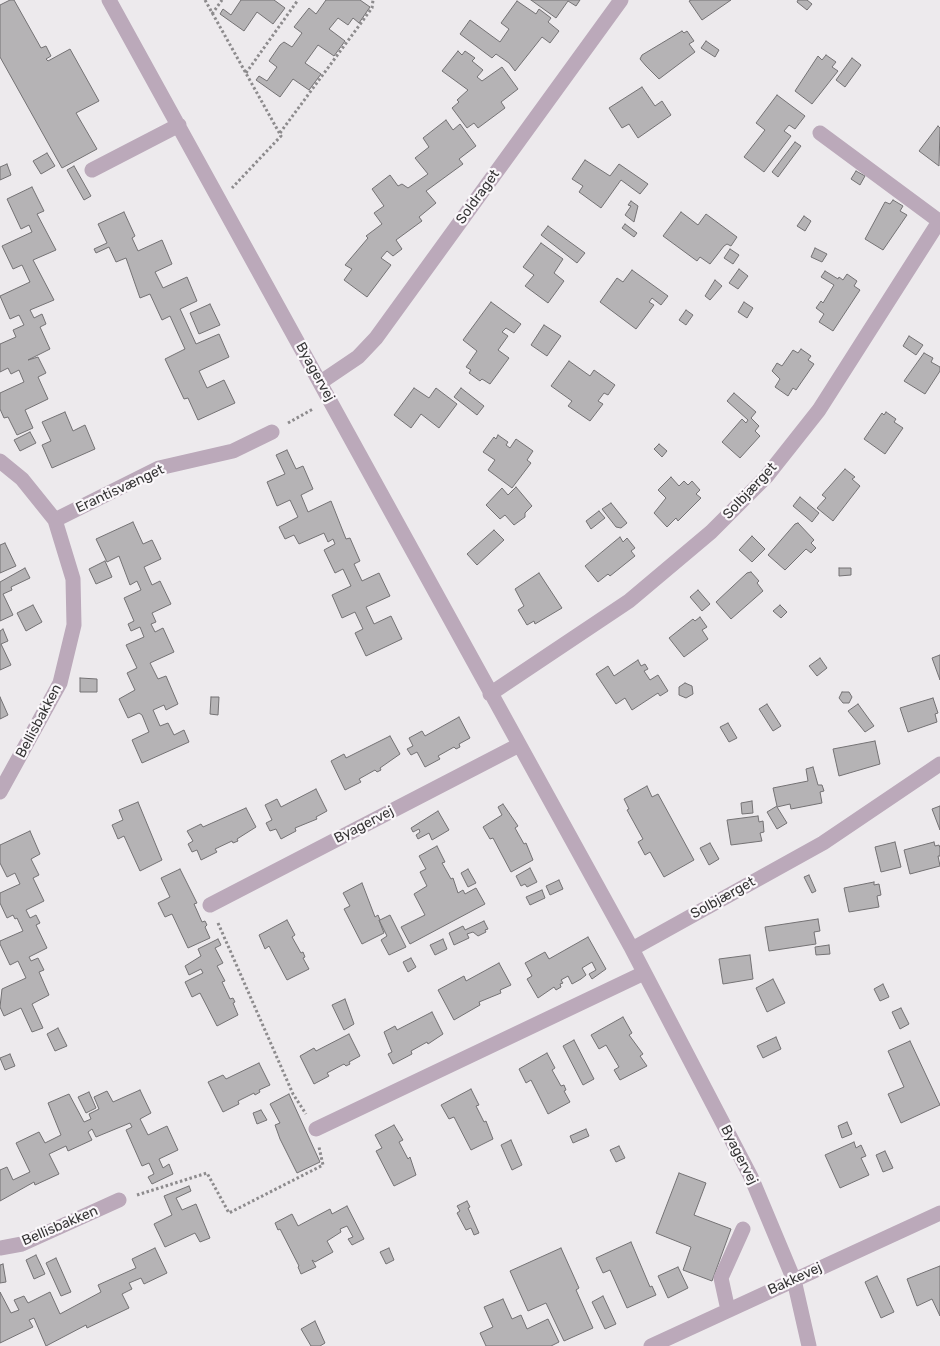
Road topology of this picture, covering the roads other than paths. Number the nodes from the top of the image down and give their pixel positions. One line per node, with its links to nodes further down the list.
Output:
1 (109, 0): 3 (street, Byagervej)
2 (621, 0): 7 (street, Soldraget)
3 (179, 125): 5 (street); 7 (street, Byagervej)
4 (820, 133): 6 (street, Solbjærget)
5 (92, 170)
6 (940, 221): 11 (street, Solbjærget)
7 (321, 382): 11 (street, Byagervej)
8 (272, 432): 10 (street, Erantisvænget)
9 (0, 461): 10 (street, Bellisbakken)
10 (55, 520): 14 (street, Bellisbakken)
11 (490, 694): 12 (street, Byagervej)
12 (519, 745): 15 (street, Byagervej); 16 (street, Byagervej)
13 (940, 764): 16 (street, Solbjærget)
14 (0, 792)
15 (210, 904)
16 (632, 949): 17 (street, Byagervej)
17 (644, 973): 18 (street); 23 (street, Byagervej)
18 (316, 1129)
19 (119, 1200): 22 (street, Bellisbakken)
20 (940, 1213): 23 (street, Bakkevej)
21 (743, 1229): 24 (street)
22 (0, 1248)
23 (794, 1280): 24 (street, Bakkevej); 26 (street, Byagervej)
24 (728, 1310): 25 (street, Bakkevej)
25 (651, 1346)
26 (809, 1346)

